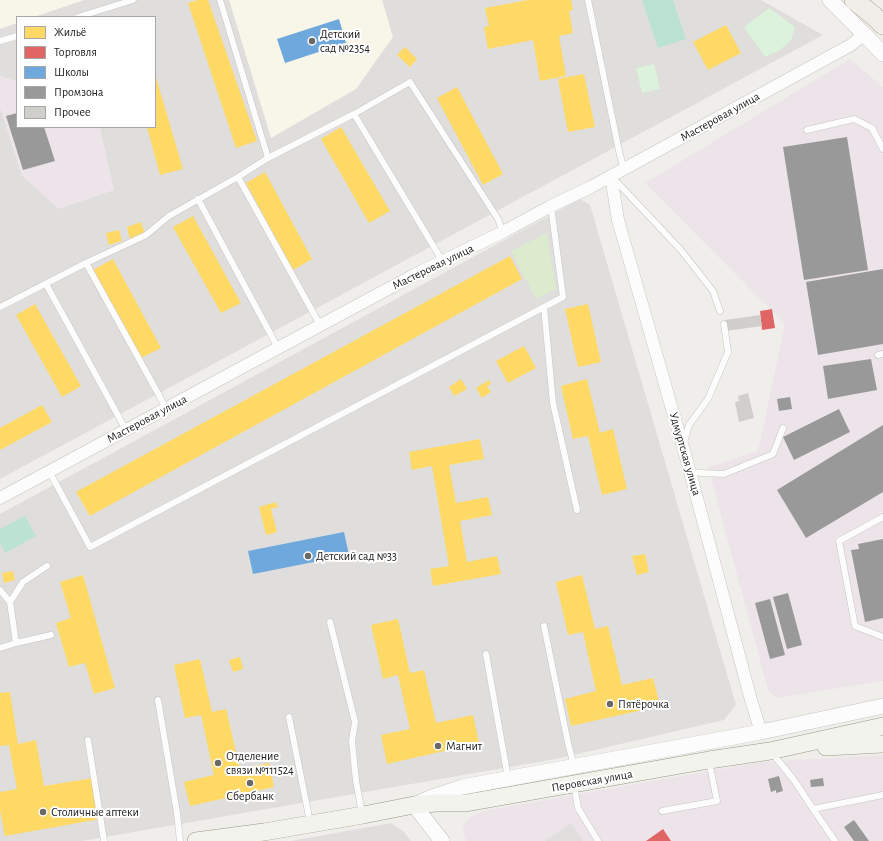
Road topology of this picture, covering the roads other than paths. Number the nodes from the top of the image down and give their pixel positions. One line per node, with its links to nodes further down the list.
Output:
1 (133, 0): 8 (lane)
2 (220, 0): 17 (lane)
3 (588, 0): 18 (lane)
4 (830, 0): 10 (street)
5 (854, 0): 9 (main road)
6 (871, 0): 7 (main road)
7 (883, 7)
8 (81, 16)
9 (883, 25)
10 (864, 34): 13 (street); 18 (street, Мастеровая улица)
11 (16, 36): 12 (lane)
12 (0, 41)
13 (883, 54)
14 (354, 114): 17 (lane); 23 (lane); 24 (lane)
15 (807, 130): 16 (lane)
16 (883, 149)
17 (268, 158): 20 (lane)
18 (624, 170): 19 (street, Мастеровая улица)
19 (611, 176): 22 (street, Мастеровая улица); 29 (lane); 36 (street, Удмуртская улица)
20 (238, 177): 21 (lane); 31 (lane)
21 (198, 199): 25 (lane); 32 (lane)
22 (551, 206): 23 (street, Мастеровая улица); 28 (lane)
23 (503, 232): 24 (street, Мастеровая улица)
24 (443, 262): 31 (street, Мастеровая улица)
25 (86, 263): 26 (lane); 33 (lane)
26 (46, 284): 27 (lane); 35 (lane)
27 (0, 307)
28 (544, 307): 37 (lane); 40 (lane)
29 (720, 311)
30 (724, 324): 36 (lane)
31 (320, 325): 32 (street, Мастеровая улица)
32 (278, 348): 33 (street, Мастеровая улица)
33 (166, 408): 35 (street, Мастеровая улица)
34 (783, 428): 38 (lane)
35 (126, 430): 37 (street, Мастеровая улица)
36 (683, 446): 38 (street, Удмуртская улица)
37 (49, 471): 39 (street, Мастеровая улица)
38 (690, 472): 56 (street, Удмуртская улица)
39 (0, 498)
40 (577, 510)
41 (883, 517): 48 (lane)
42 (47, 566): 44 (lane)
43 (0, 590): 44 (lane)
44 (10, 602): 49 (lane)
45 (330, 622): 68 (lane)
46 (544, 626): 61 (lane)
47 (51, 635): 49 (lane)
48 (883, 637)
49 (16, 643): 50 (lane)
50 (0, 648)
51 (486, 654): 62 (lane)
52 (158, 700): 71 (lane)
53 (883, 706): 56 (street, Перовская улица)
54 (289, 717): 69 (lane)
55 (883, 726): 59 (main road)
56 (761, 732): 61 (street, Перовская улица)
57 (88, 740): 70 (lane)
58 (883, 744): 59 (main road)
59 (770, 751): 60 (main road, Перовская улица); 66 (lane)
60 (709, 760): 63 (main road, Перовская улица); 67 (lane)
61 (574, 766): 62 (street, Перовская улица)
62 (508, 778): 65 (street, Перовская улица)
63 (574, 784): 65 (main road, Перовская улица); 74 (lane)
64 (883, 795): 66 (lane)
65 (414, 805): 68 (main road, Перовская улица); 73 (street)
66 (813, 809): 75 (lane)
67 (662, 811)
68 (363, 815): 69 (main road, Перовская улица)
69 (311, 824): 72 (main road, Перовская улица)
70 (104, 841)
71 (180, 841)
72 (196, 841)
73 (442, 841)
74 (598, 841)
75 (835, 841)

